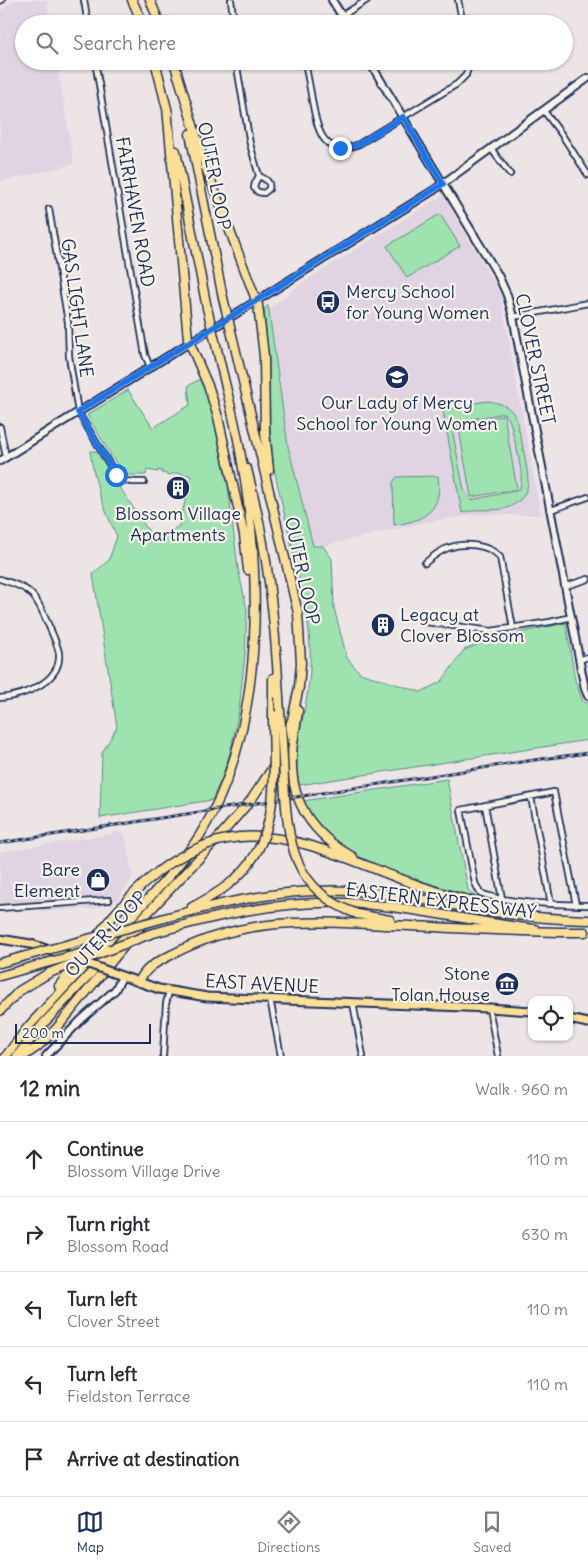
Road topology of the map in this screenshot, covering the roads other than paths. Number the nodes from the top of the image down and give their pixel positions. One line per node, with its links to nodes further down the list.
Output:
1 (84, 0): 8 (street)
2 (132, 0): 9 (highway)
3 (150, 0): 10 (highway)
4 (231, 0): 11 (street)
5 (332, 0): 12 (street)
6 (367, 0): 13 (street)
7 (458, 0): 14 (street)
8 (86, 15)
9 (139, 15)
10 (156, 15)
11 (233, 15)
12 (341, 15)
13 (344, 15)
14 (461, 15)
15 (96, 70): 36 (street, FAIRHAVEN ROAD)
16 (158, 70): 23 (highway)
17 (238, 70): 29 (street)
18 (307, 70): 25 (street)
19 (374, 70): 25 (street, CLOVER STREET)
20 (468, 70): 25 (street)
21 (177, 72): 32 (highway); 43 (highway, OUTER LOOP, bridge)
22 (588, 78): 24 (street)
23 (167, 108): 35 (highway); 38 (highway, OUTER LOOP, bridge)
24 (544, 111): 26 (street); 28 (street)
25 (403, 117): 30 (street, CLOVER STREET)
26 (492, 150): 27 (street); 30 (street)
27 (510, 174)
28 (588, 175)
29 (259, 176)
30 (443, 184): 32 (street); 34 (street, CLOVER STREET)
31 (49, 209): 37 (street, GAS LIGHT LANE)
32 (257, 301): 35 (street); 43 (highway)
33 (588, 303): 34 (street)
34 (513, 317): 44 (street, CLOVER STREET)
35 (189, 343): 36 (street); 53 (highway)
36 (150, 368): 37 (street)
37 (78, 412): 40 (street); 41 (street)
38 (233, 414): 50 (highway); 53 (highway, OUTER LOOP)
39 (0, 427): 40 (street)
40 (3, 459)
41 (144, 482)
42 (588, 497): 44 (street)
43 (274, 509): 56 (highway, OUTER LOOP)
44 (551, 510): 48 (street, CLOVER STREET)
45 (425, 563): 52 (street)
46 (0, 579): 58 (street)
47 (588, 579): 48 (street)
48 (566, 586): 49 (street, CLOVER STREET)
49 (572, 617): 52 (street); 55 (street, CLOVER STREET)
50 (273, 618): 69 (highway, bridge); 72 (highway, bridge)
51 (426, 622): 52 (street)
52 (513, 628)
53 (253, 637): 88 (highway, OUTER LOOP)
54 (588, 657): 55 (street)
55 (580, 660): 57 (street, CLOVER STREET)
56 (301, 663): 61 (highway, OUTER LOOP); 62 (highway)
57 (588, 696)
58 (0, 698)
59 (531, 797): 60 (street); 65 (street); 66 (street)
60 (484, 806): 63 (street); 63 (street)
61 (196, 861): 90 (highway, OUTER LOOP); 91 (highway)
62 (382, 871): 70 (highway); 88 (highway, bridge)
63 (502, 899): 65 (street)
64 (109, 900): 68 (street)
65 (551, 904): 66 (street)
66 (576, 905): 67 (street)
67 (588, 905)
68 (0, 908)
69 (168, 917): 70 (highway, EASTERN EXPRESSWAY); 76 (highway, EASTERN EXPRESSWAY, bridge)
70 (556, 919): 71 (highway, EASTERN EXPRESSWAY)
71 (588, 920)
72 (444, 927): 73 (highway); 79 (highway)
73 (587, 932): 74 (highway, EASTERN EXPRESSWAY)
74 (150, 934): 77 (highway, EASTERN EXPRESSWAY, bridge); 84 (highway, bridge)
75 (0, 939): 78 (main road, EAST AVENUE, bridge)
76 (0, 963)
77 (0, 976)
78 (122, 977): 79 (main road, EAST AVENUE); 92 (street)
79 (140, 982): 80 (main road, EAST AVENUE)
80 (169, 991): 81 (main road, EAST AVENUE); 93 (street)
81 (270, 999): 82 (main road, EAST AVENUE); 94 (street)
82 (353, 1003): 83 (main road, EAST AVENUE); 95 (street)
83 (489, 1008): 85 (main road, EAST AVENUE); 96 (street)
84 (0, 1011)
85 (528, 1011)
86 (573, 1020): 87 (main road)
87 (588, 1023)
88 (28, 1027): 89 (highway, OUTER LOOP)
89 (6, 1056)
90 (17, 1056)
91 (24, 1056)
92 (46, 1056)
93 (163, 1056)
94 (281, 1056)
95 (363, 1056)
96 (498, 1056)

